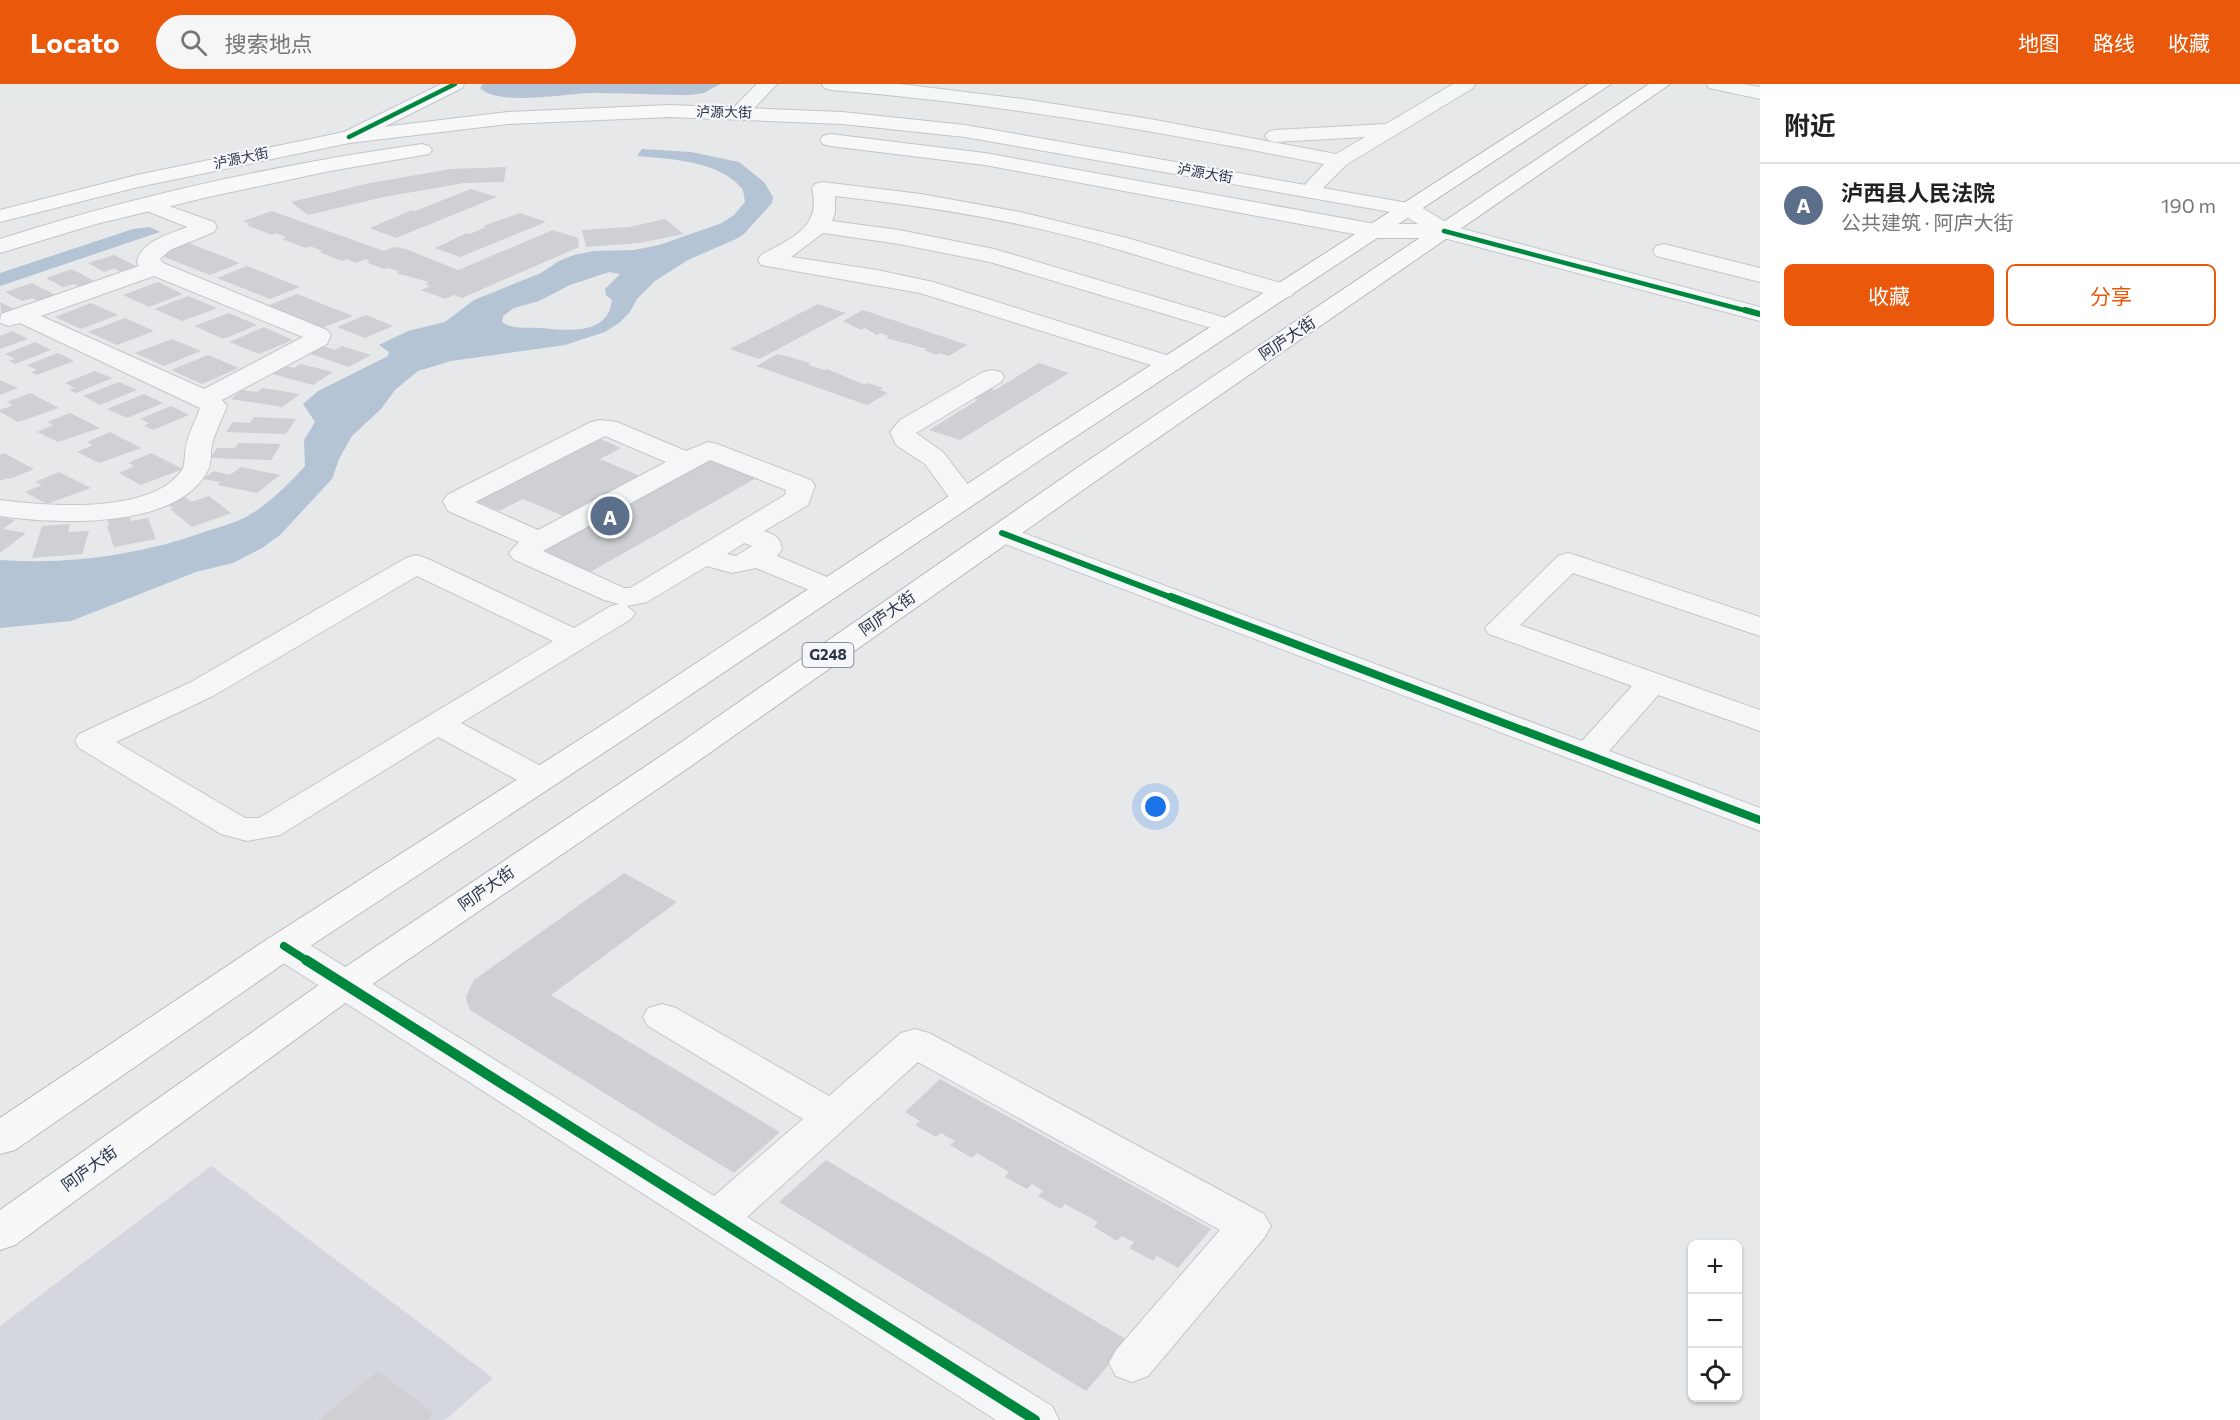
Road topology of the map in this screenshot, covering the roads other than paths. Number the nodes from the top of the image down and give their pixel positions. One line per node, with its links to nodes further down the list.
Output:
1 (454, 84): 11 (street)
2 (768, 84): 9 (street)
3 (831, 84): 13 (street)
4 (1466, 84): 10 (street)
5 (1602, 84): 18 (main road)
6 (1661, 84): 22 (main road, 阿庐大街 / G248)
7 (1716, 84): 8 (street)
8 (1760, 93)
9 (740, 112): 11 (main road, 泸源大街); 16 (main road, 泸源大街)
10 (1388, 130): 13 (street); 15 (street)
11 (349, 137): 19 (main road, 泸源大街)
12 (807, 138): 21 (main road)
13 (1241, 142): 15 (street)
14 (441, 147): 17 (main road)
15 (1339, 161): 16 (street)
16 (1309, 192): 18 (main road, 泸源大街)
17 (149, 205): 23 (main road); 26 (street)
18 (1408, 209): 21 (main road); 22 (main road, 泸源大街)
19 (0, 216)
20 (819, 226): 27 (street); 31 (street); 32 (street)
21 (1375, 231): 22 (main road); 27 (main road)
22 (1444, 231): 28 (street); 38 (main road, 阿庐大街 / G248)
23 (0, 246)
24 (1664, 251): 25 (street)
25 (1755, 267): 28 (street)
26 (155, 268): 30 (street); 34 (street)
27 (1283, 291): 31 (main road)
28 (1712, 302): 29 (street)
29 (1760, 314)
30 (11, 319): 34 (street)
31 (1228, 326): 32 (main road)
32 (1170, 364): 36 (main road)
33 (992, 377): 36 (street)
34 (205, 399): 37 (street)
35 (687, 461): 39 (street); 39 (street); 40 (street)
36 (964, 498): 41 (main road)
37 (0, 508)
38 (1002, 533): 48 (street); 52 (main road, 阿庐大街 / G248)
39 (539, 541): 40 (street)
40 (749, 545): 41 (street)
41 (829, 588): 49 (main road)
42 (620, 613): 44 (street)
43 (1760, 627): 45 (street)
44 (576, 640): 47 (street); 47 (street)
45 (1653, 682): 46 (street); 48 (street)
46 (1760, 721)
47 (438, 724): 49 (street)
48 (1588, 755): 50 (street)
49 (540, 779): 51 (main road)
50 (1760, 820)
51 (284, 946): 52 (street); 55 (main road)
52 (346, 985): 56 (street); 57 (main road, 阿庐大街 / G248)
53 (662, 1017): 54 (street)
54 (832, 1117): 56 (street); 58 (street)
55 (0, 1139)
56 (717, 1219): 59 (street)
57 (0, 1233)
58 (1132, 1363)
59 (1035, 1420)

